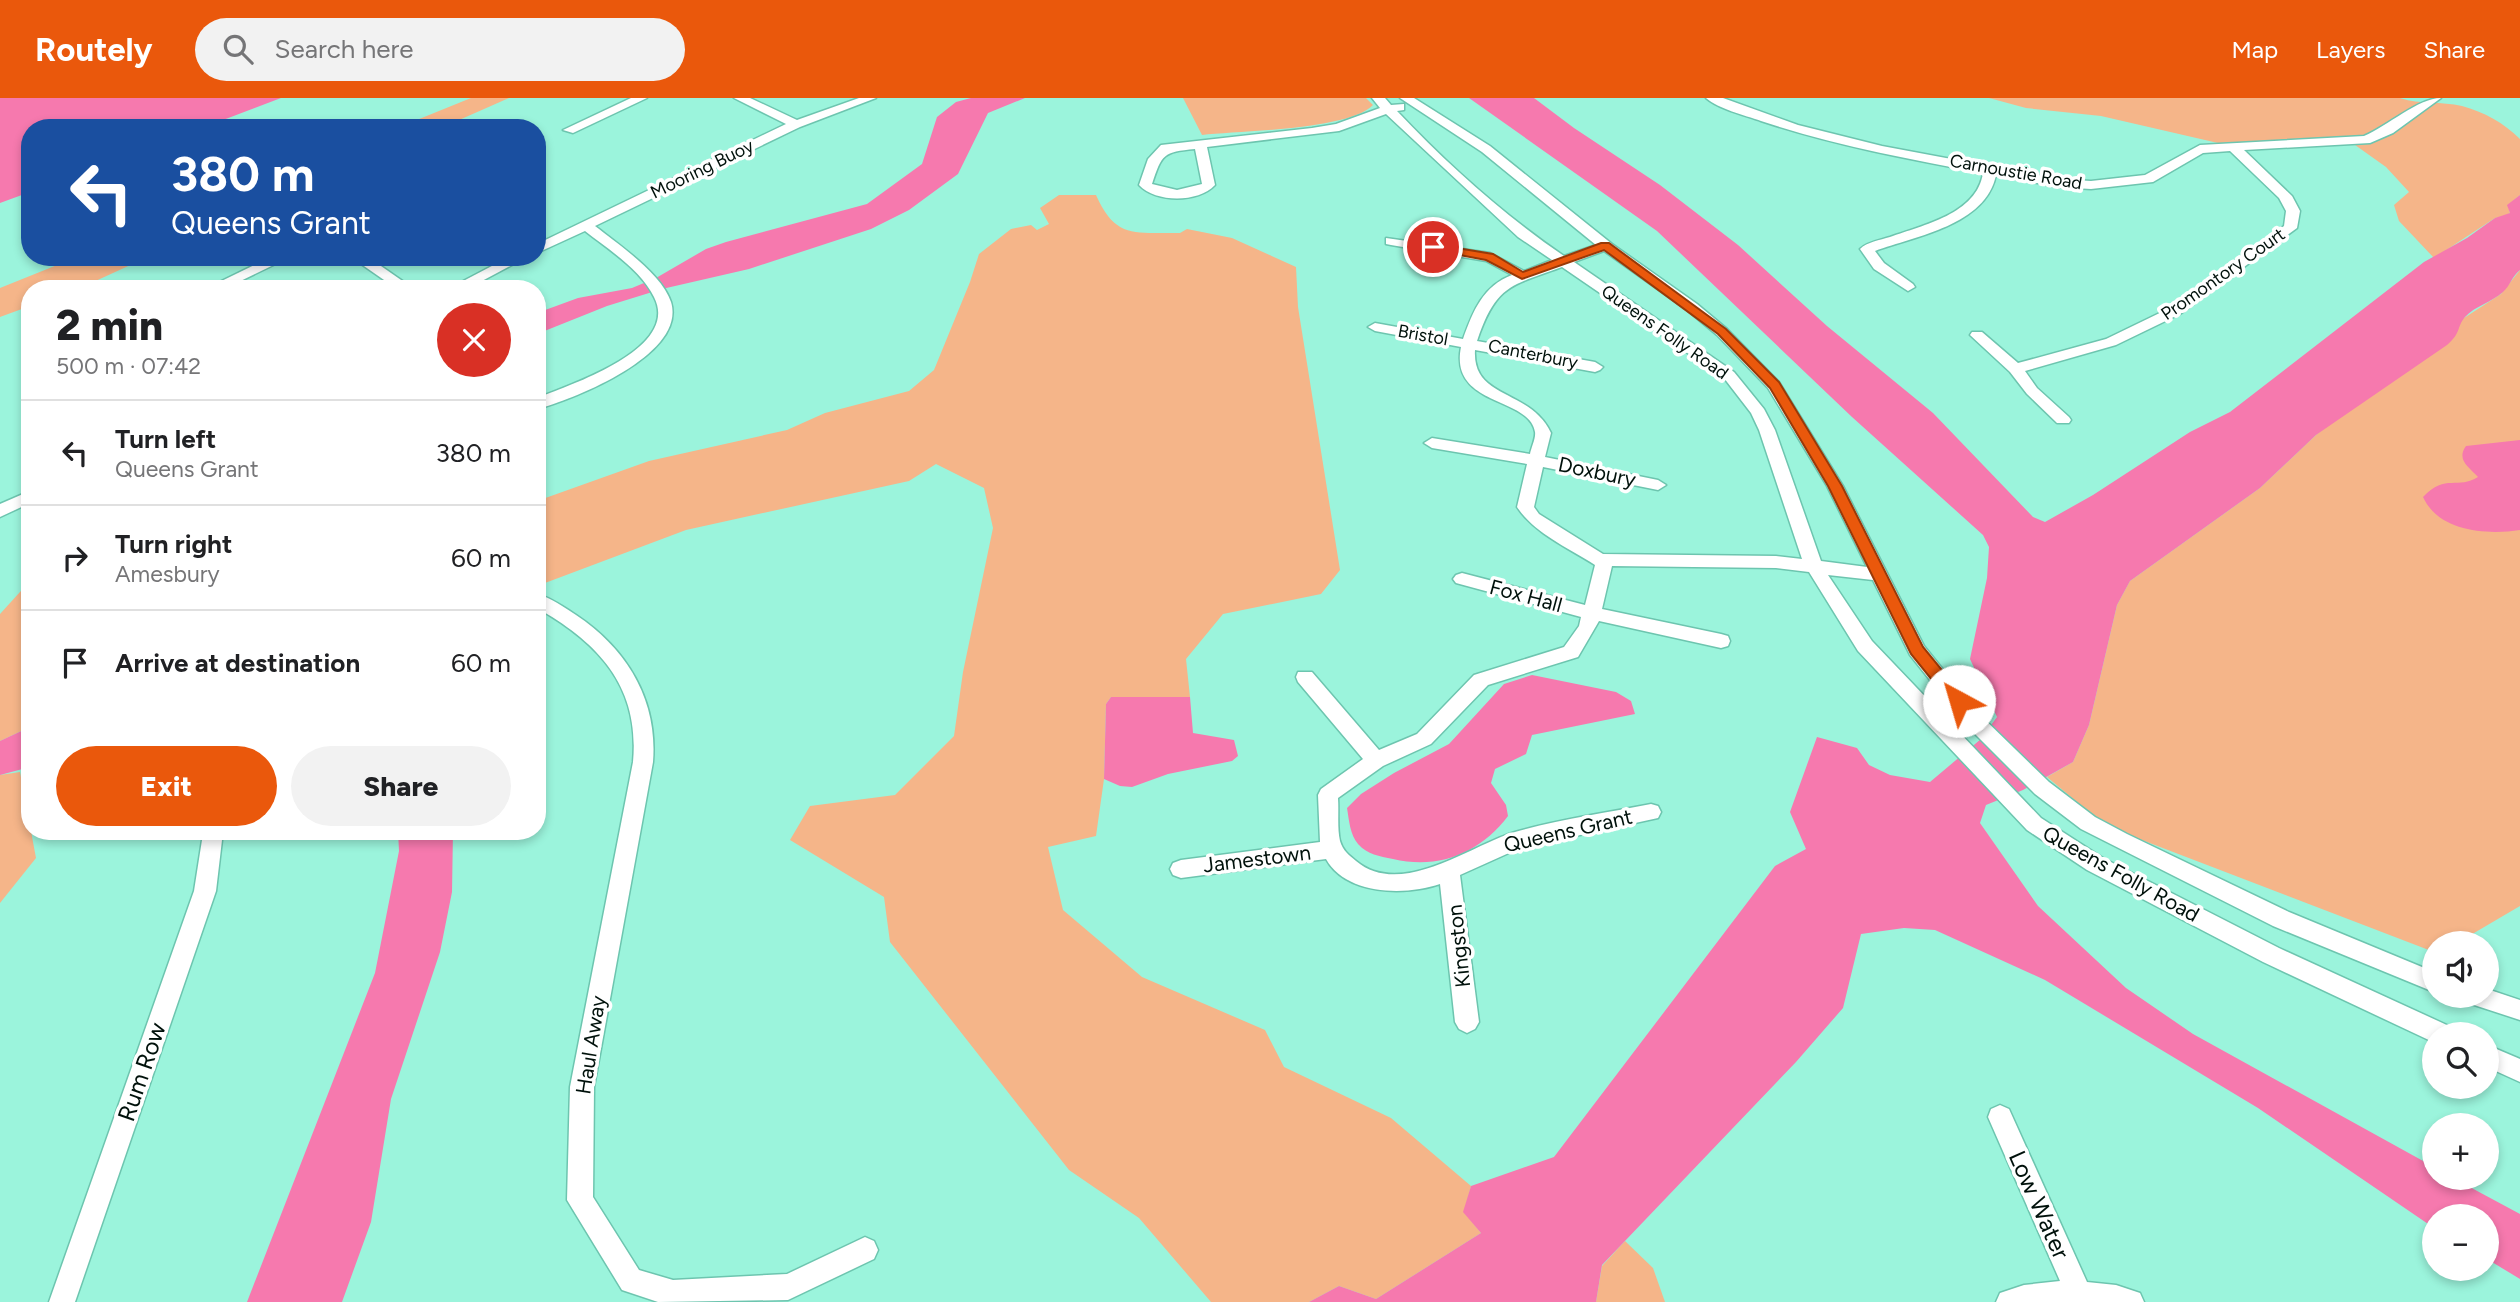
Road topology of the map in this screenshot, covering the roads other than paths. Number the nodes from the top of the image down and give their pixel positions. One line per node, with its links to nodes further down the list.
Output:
1 (640, 98): 9 (street)
2 (740, 98): 8 (street)
3 (870, 98): 8 (street, Mooring Buoy)
4 (1712, 98): 12 (street, Carnoustie Road)
5 (2435, 98): 11 (street, Carnoustie Road)
6 (1410, 101): 7 (street); 16 (street, Queens Folly Road)
7 (1384, 104): 10 (street); 17 (street, Queens Folly Road)
8 (796, 124): 13 (street, Mooring Buoy)
9 (569, 130)
10 (1200, 144): 10 (street)
11 (2232, 146): 12 (street, Carnoustie Road); 30 (street, Promontory Court)
12 (1990, 170): 25 (street)
13 (585, 225): 15 (street, Mooring Buoy); 31 (street)
14 (1391, 240): 21 (street)
15 (546, 244)
16 (1605, 246): 17 (street); 40 (street, Queens Folly Road)
17 (1566, 262): 21 (street); 39 (street, Queens Folly Road)
18 (263, 266): 22 (street)
19 (372, 266): 23 (street)
20 (502, 266): 24 (street)
21 (1522, 276): 28 (street)
22 (232, 280)
23 (393, 280)
24 (473, 280)
25 (1908, 287)
26 (1375, 327): 28 (street, Bristol)
27 (1977, 335): 30 (street)
28 (1471, 342): 29 (street, Canterbury); 34 (street)
29 (1595, 367)
30 (2015, 369): 32 (street)
31 (546, 400)
32 (2063, 421)
33 (1432, 443): 34 (street, Doxbury)
34 (1536, 460): 35 (street, Doxbury); 38 (street)
35 (1658, 485)
36 (21, 500): 37 (street)
37 (0, 511)
38 (1601, 561): 39 (street); 43 (street)
39 (1813, 565): 40 (street); 56 (street, Queens Folly Road)
40 (1880, 575): 52 (street, Queens Folly Road)
41 (1462, 579): 43 (street, Fox Hall)
42 (546, 605): 60 (street, Haul Away)
43 (1591, 613): 44 (street); 46 (street)
44 (1721, 641)
45 (1305, 677): 46 (street)
46 (1376, 761): 49 (street)
47 (1651, 812): 51 (street, Queens Grant)
48 (212, 840): 62 (street, Rum Row)
49 (1333, 849): 50 (street, Jamestown); 51 (street, Queens Grant)
50 (1181, 869)
51 (1449, 870): 55 (street, Kingston)
52 (2422, 977)
53 (2499, 1003): 54 (street)
54 (2520, 1010)
55 (1467, 1022)
56 (2422, 1025)
57 (2499, 1061): 58 (street)
58 (2520, 1071)
59 (2000, 1117): 61 (street, Low Water)
60 (865, 1250)
61 (2079, 1294): 63 (street); 64 (street)
62 (62, 1302)
63 (2008, 1302)
64 (2131, 1302)

